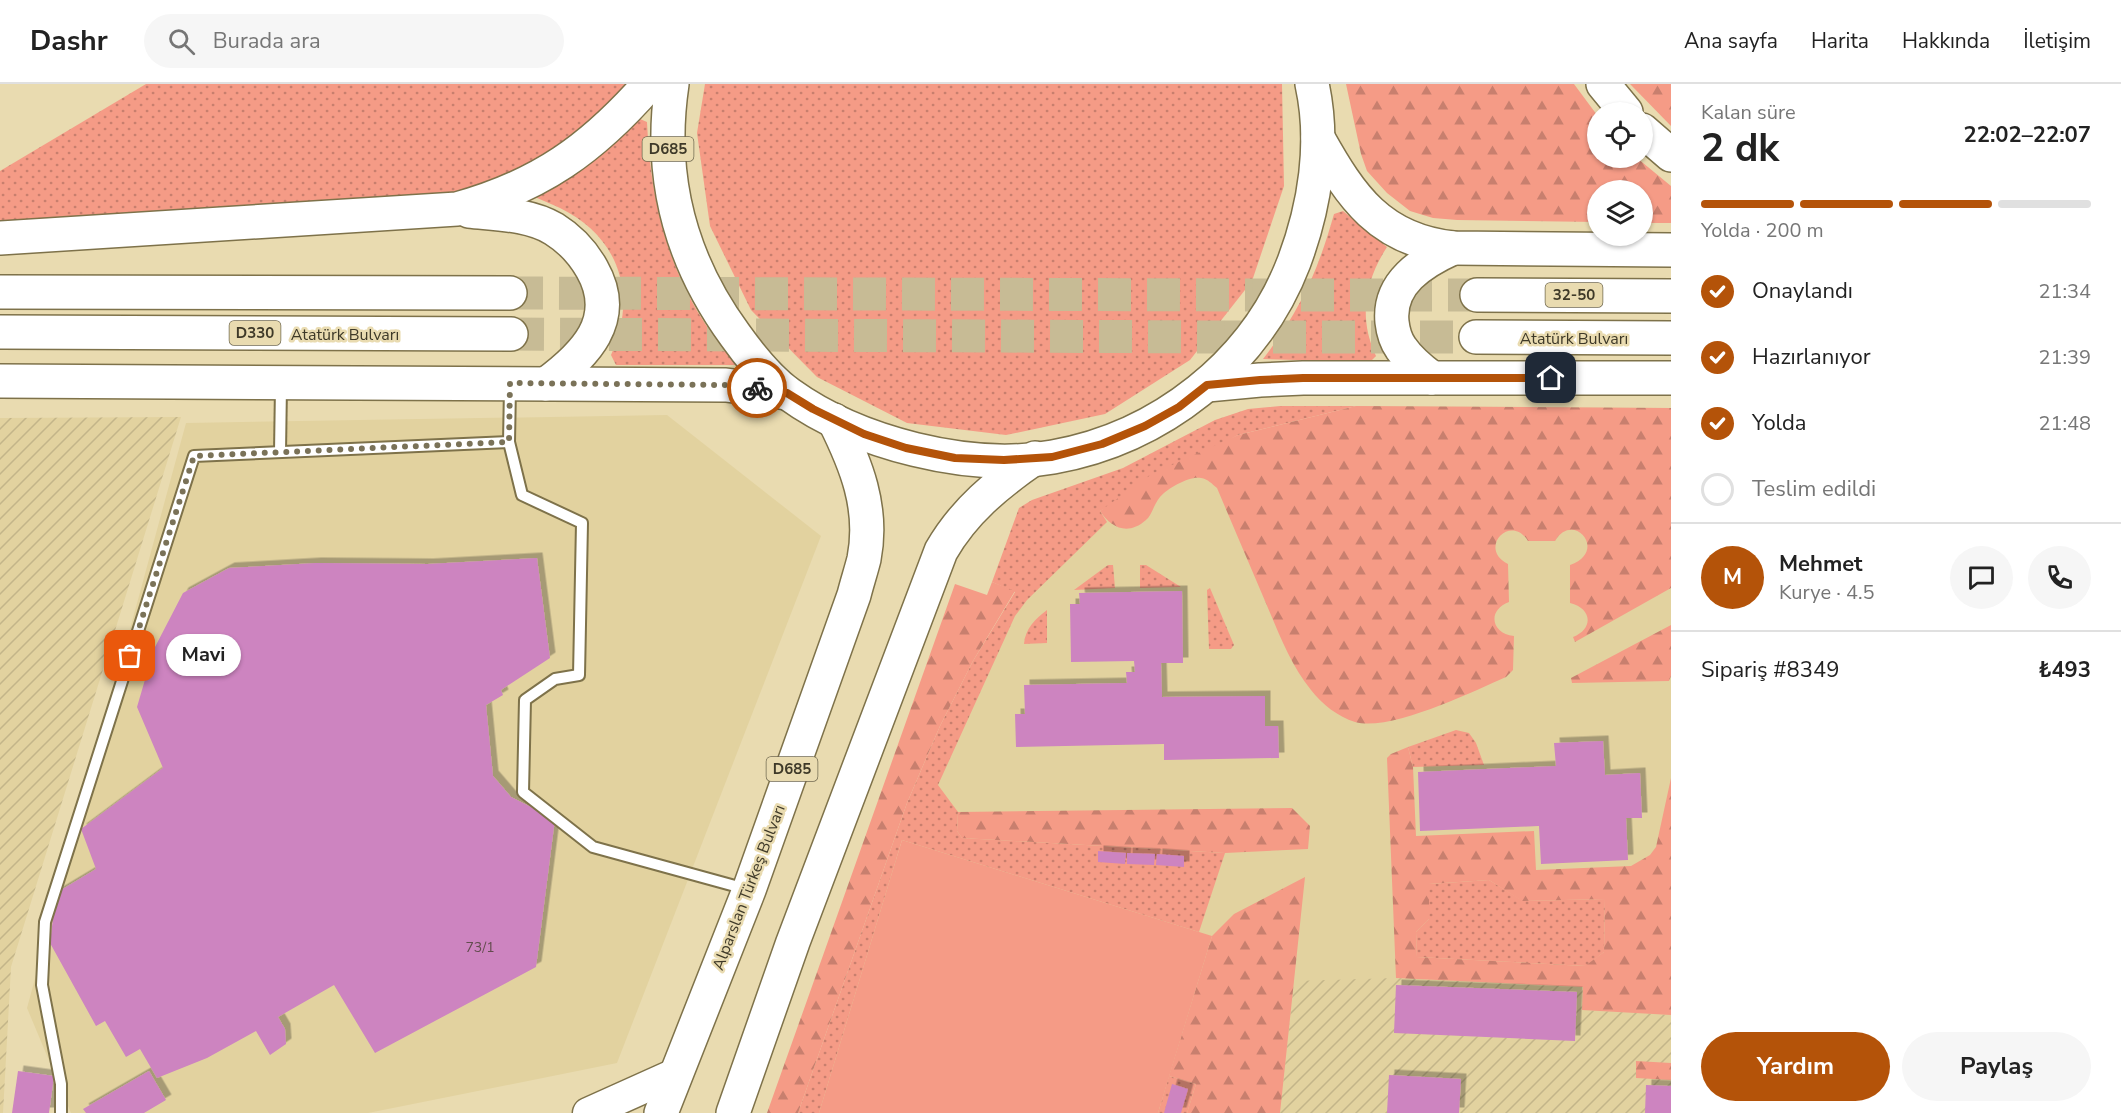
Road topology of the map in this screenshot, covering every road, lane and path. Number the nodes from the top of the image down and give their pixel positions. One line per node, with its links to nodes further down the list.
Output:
1 (649, 84): 9 (main road)
2 (672, 84): 28 (main road, D685)
3 (1312, 84): 6 (main road, D685)
4 (1603, 84): 5 (main road)
5 (1618, 102)
6 (1318, 138): 11 (main road); 27 (main road, D685)
7 (1653, 139): 8 (main road)
8 (1671, 155)
9 (457, 209): 10 (main road); 26 (main road)
10 (0, 238)
11 (1453, 248): 12 (main road); 21 (main road)
12 (1671, 250)
13 (0, 292): 14 (main road)
14 (510, 293)
15 (1477, 295): 16 (main road, 32-50)
16 (1671, 296)
17 (0, 332): 18 (main road, Atatürk Bulvarı / D330)
18 (511, 334)
19 (1476, 337): 20 (main road, Atatürk Bulvarı)
20 (1671, 338)
21 (1432, 378): 22 (main road); 27 (main road)
22 (1671, 378)
23 (0, 381): 24 (main road)
24 (281, 382): 25 (main road); 31 (lane)
25 (510, 383): 26 (main road); 30 (lane)
26 (546, 384): 28 (main road)
27 (1207, 385): 32 (main road, D685)
28 (787, 393): 29 (main road, D685)
29 (834, 420): 32 (main road, D685); 33 (main road, Alparslan Türkeş Bulvarı / D685)
30 (509, 442): 31 (lane); 33 (lane)
31 (280, 452): 35 (lane)
32 (1035, 458): 38 (main road, D685)
33 (749, 890): 34 (main road, Alparslan Türkeş Bulvarı / D685)
34 (676, 1073): 36 (street); 37 (main road, Alparslan Türkeş Bulvarı / D685)
35 (61, 1113)
36 (588, 1113)
37 (661, 1113)
38 (733, 1113)

